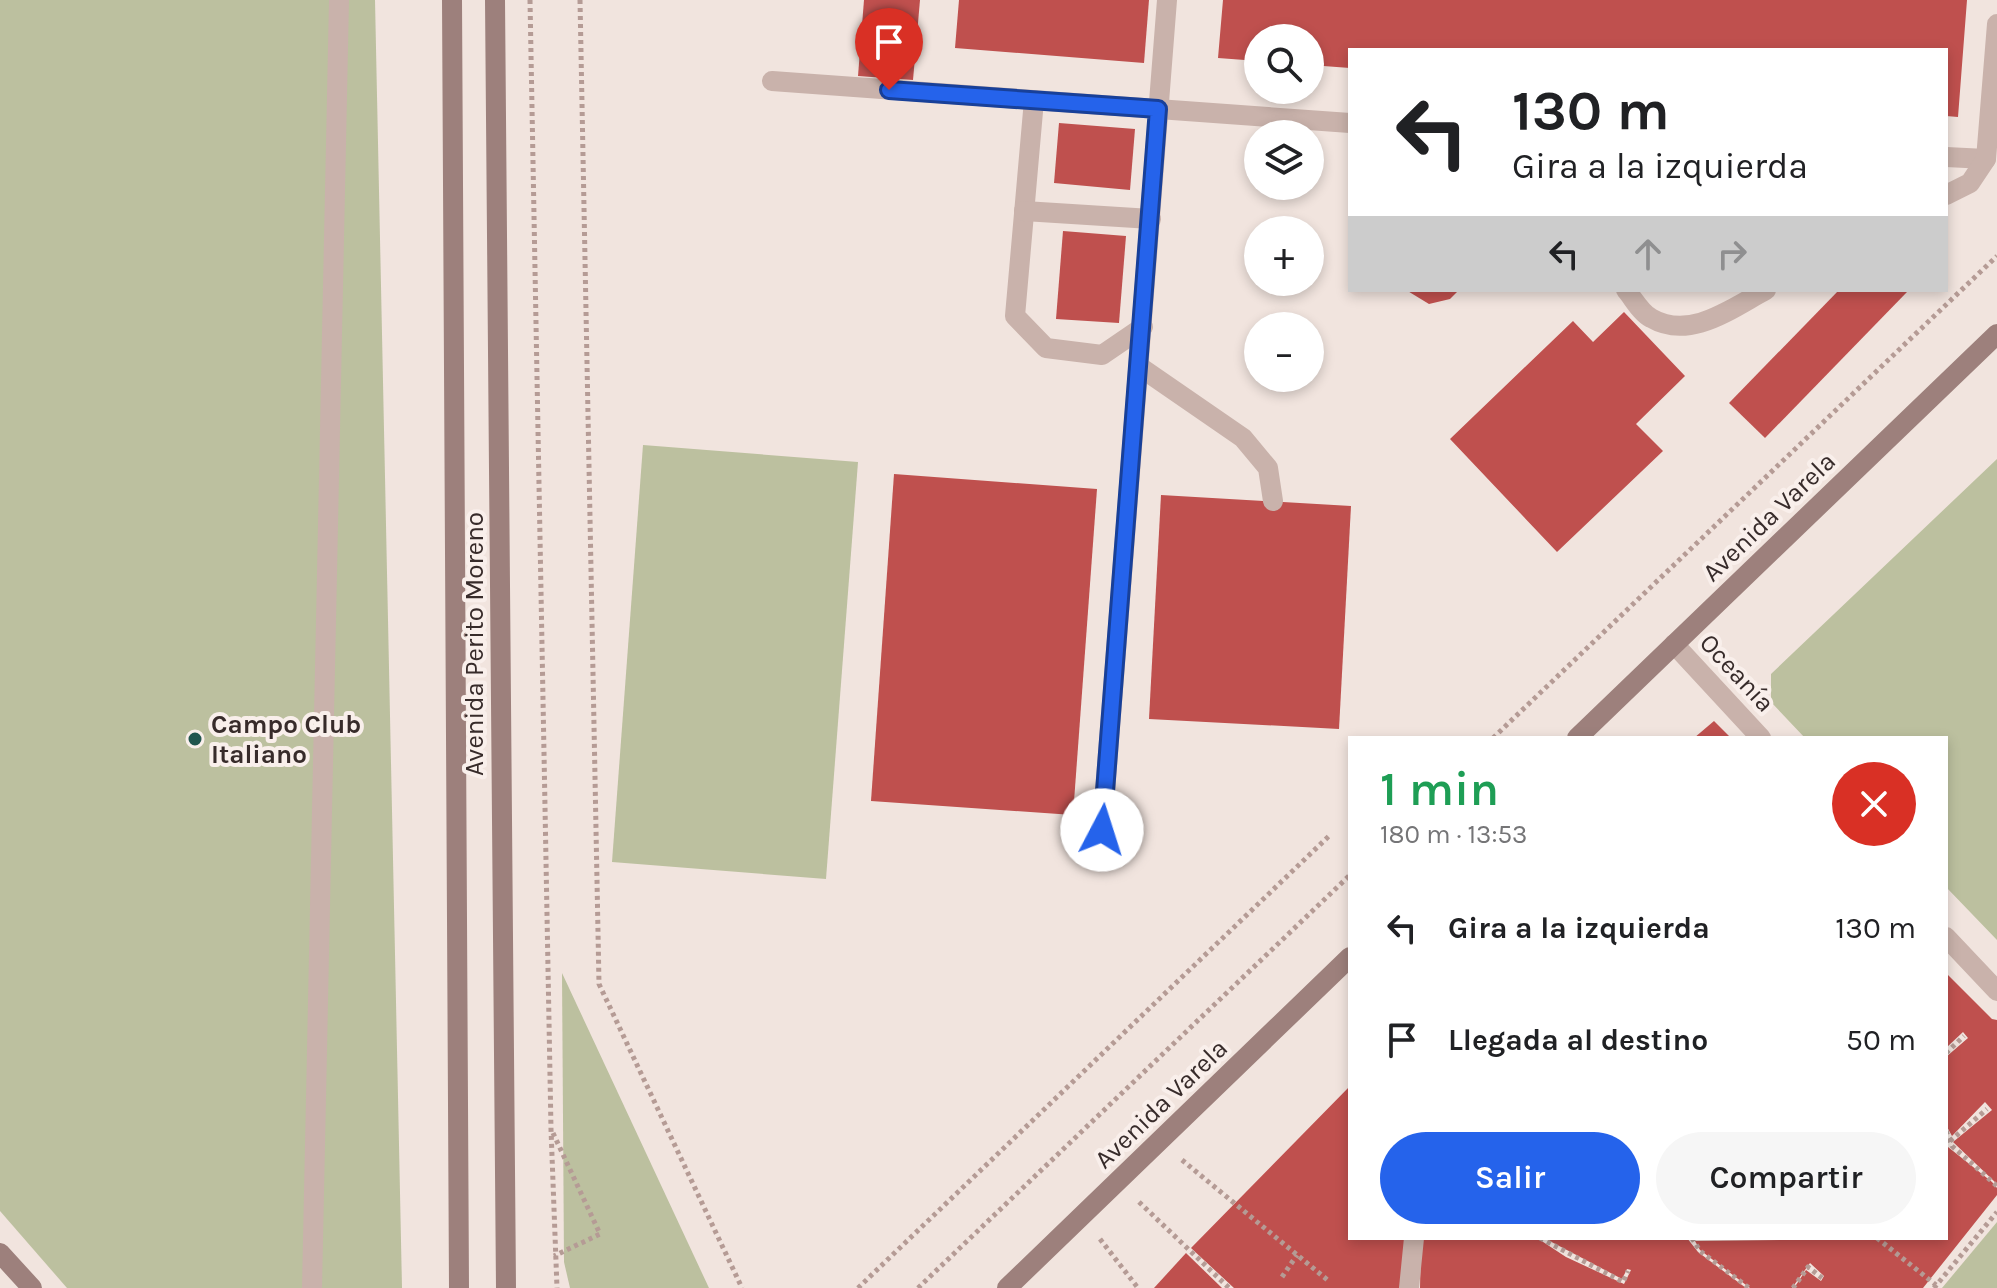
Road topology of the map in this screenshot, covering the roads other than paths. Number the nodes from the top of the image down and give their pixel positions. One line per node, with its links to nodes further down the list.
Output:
1 (339, 0): 31 (street)
2 (452, 0): 32 (main road, Avenida Perito Moreno)
3 (495, 0): 33 (main road, Avenida Perito Moreno)
4 (1167, 0): 8 (street)
5 (1997, 24): 11 (street)
6 (772, 81): 7 (street)
7 (1034, 100): 8 (street); 13 (street)
8 (1158, 109): 9 (street); 14 (street)
9 (1348, 123)
10 (1948, 157): 11 (street)
11 (1986, 159): 12 (street)
12 (1948, 194)
13 (1024, 211): 14 (street); 17 (street)
14 (1151, 219): 17 (street)
15 (1628, 292): 16 (street)
16 (1762, 292)
17 (1143, 327): 19 (street)
18 (1997, 334): 21 (main road, Avenida Varela)
19 (1140, 367): 20 (street); 24 (street)
20 (1273, 501)
21 (1674, 644): 22 (main road, Avenida Varela); 23 (street, Oceanía)
22 (1579, 736)
23 (1759, 736)
24 (1102, 830)
25 (1948, 939): 27 (street)
26 (1348, 960): 34 (main road, Avenida Varela)
27 (1997, 991)
28 (1414, 1240): 35 (street)
29 (0, 1253): 30 (main road)
30 (32, 1288)
31 (312, 1288)
32 (459, 1288)
33 (506, 1288)
34 (1007, 1288)
35 (1409, 1288)

